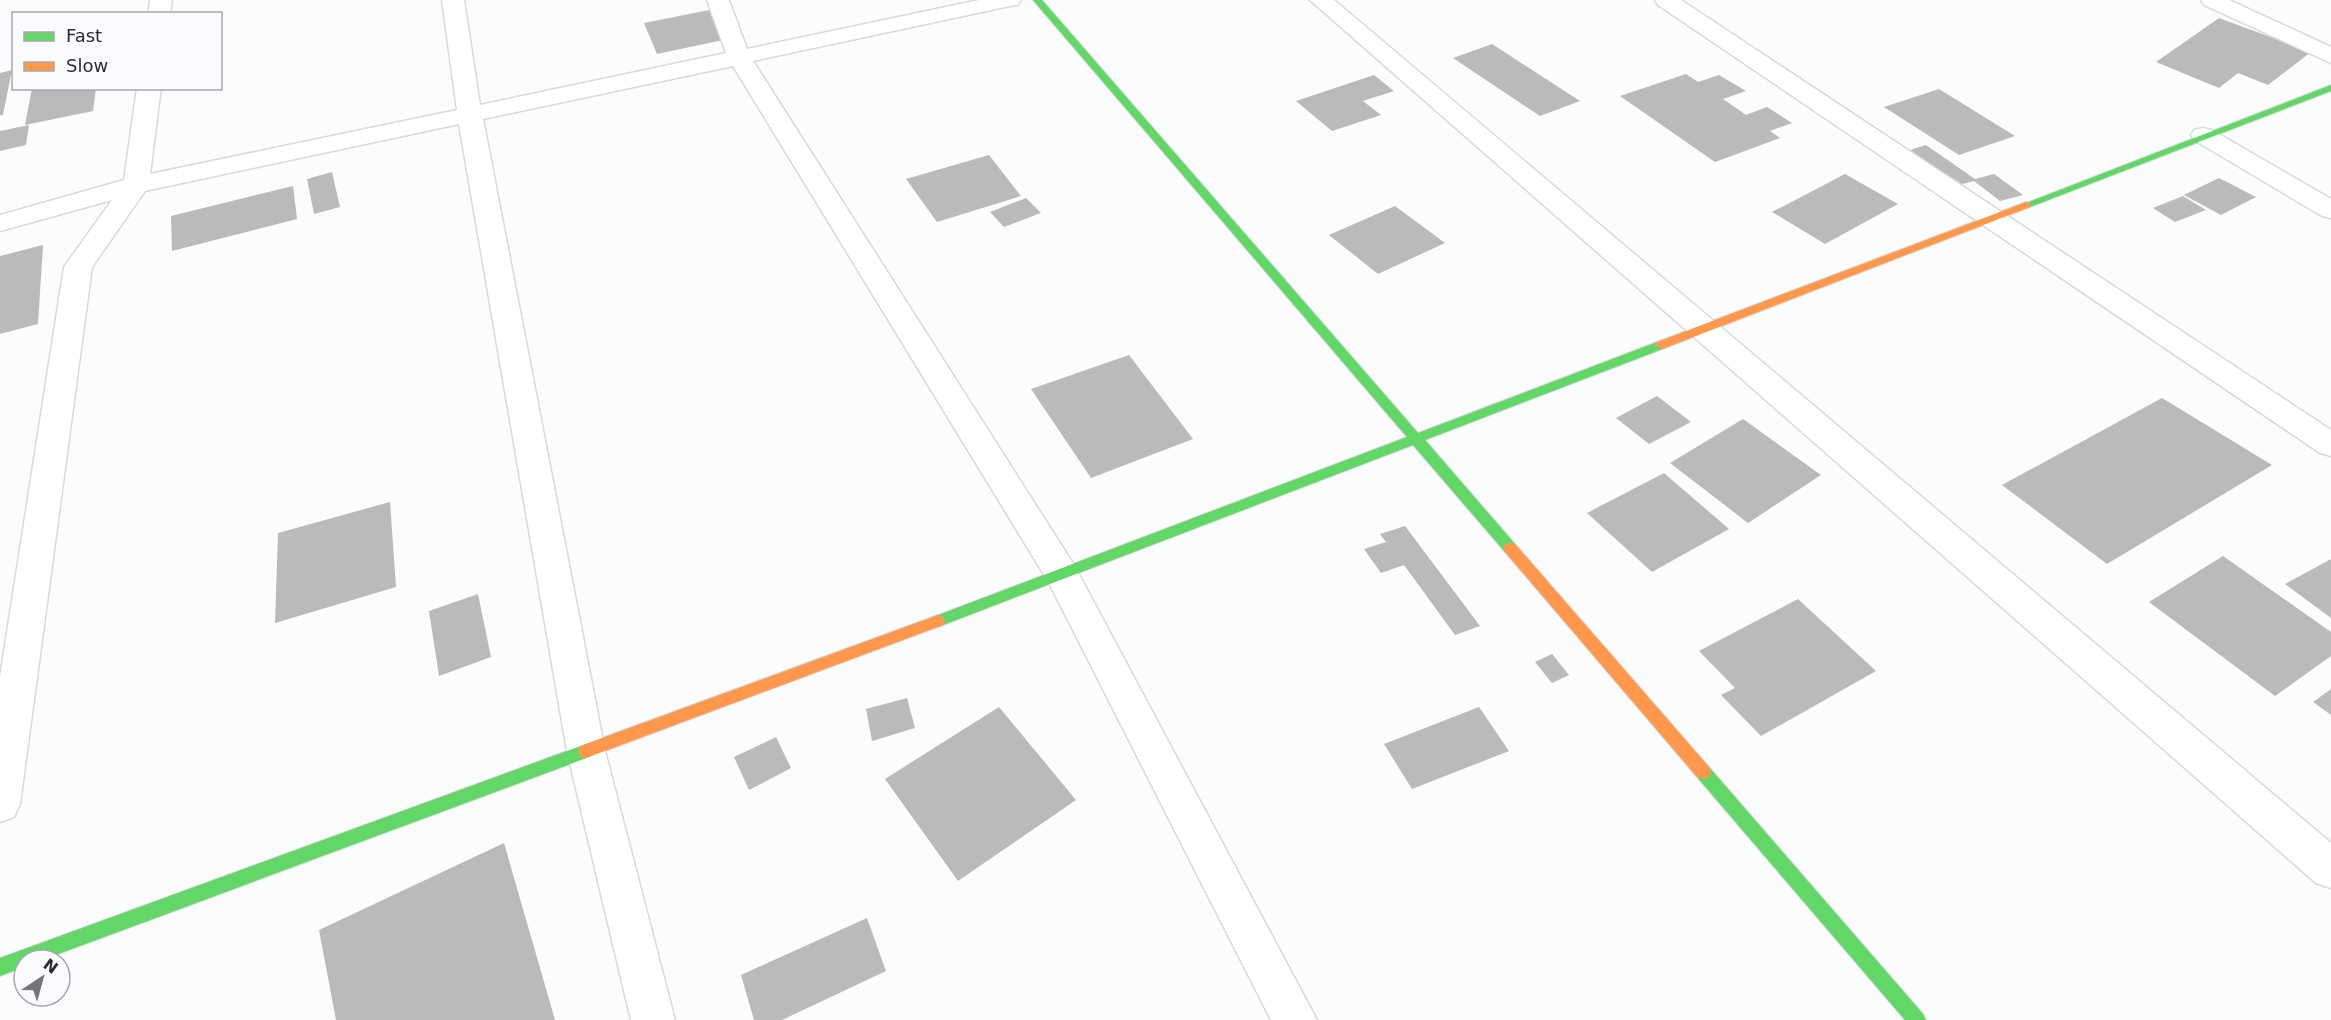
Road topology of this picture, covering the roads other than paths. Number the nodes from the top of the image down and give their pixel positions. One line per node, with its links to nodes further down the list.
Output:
1 (453, 0): 12 (street)
2 (718, 0): 9 (street)
3 (1010, 0): 9 (street)
4 (1037, 0): 19 (street)
5 (1321, 0): 18 (street)
6 (1666, 0): 16 (street)
7 (2212, 0): 8 (street)
8 (2331, 56)
9 (739, 57): 12 (street); 21 (street)
10 (2331, 88): 13 (street)
11 (149, 90): 14 (street)
12 (470, 115): 14 (street); 22 (street)
13 (2203, 135): 15 (street); 16 (street)
14 (136, 185): 17 (street); 23 (street)
15 (2331, 210)
16 (1990, 217): 18 (street); 20 (street)
17 (0, 223)
18 (1701, 329): 19 (street); 24 (street)
19 (1416, 439): 21 (street); 28 (street)
20 (2331, 445)
21 (1062, 575): 22 (street); 27 (street)
22 (586, 751): 25 (street); 26 (street)
23 (0, 804)
24 (2331, 869)
25 (0, 967)
26 (653, 1020)
27 (1295, 1020)
28 (1917, 1020)

